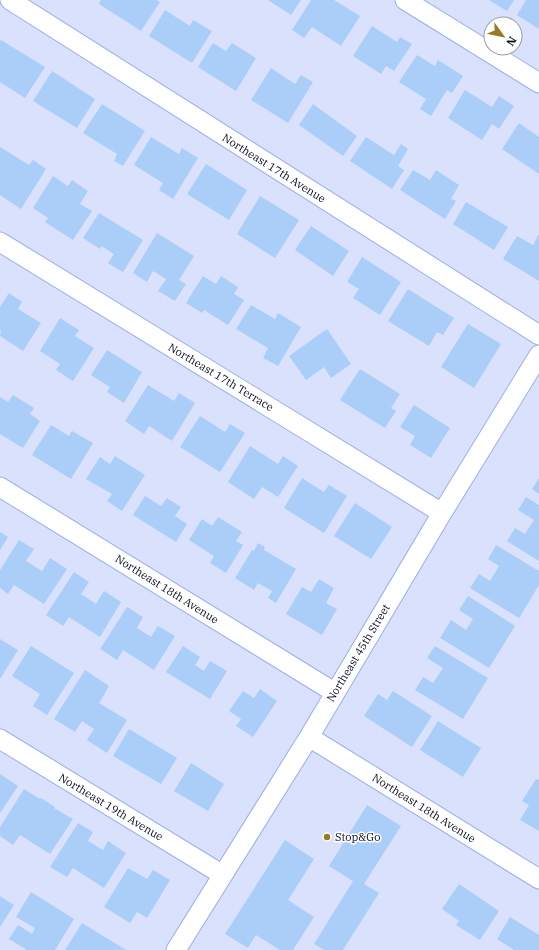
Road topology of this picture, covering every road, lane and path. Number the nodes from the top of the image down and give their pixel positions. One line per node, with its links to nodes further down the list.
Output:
1 (10, 0): 5 (street, Northeast 17th Avenue)
2 (404, 0): 3 (street)
3 (539, 83)
4 (0, 242): 8 (street, Northeast 17th Terrace)
5 (539, 336)
6 (539, 355): 8 (street, Northeast 45th Street)
7 (0, 486): 9 (street, Northeast 18th Avenue)
8 (442, 512): 9 (street, Northeast 45th Street)
9 (334, 692): 10 (street, Northeast 45th Street)
10 (309, 737): 12 (street, Northeast 45th Street); 13 (street, Northeast 18th Avenue)
11 (0, 739): 12 (street, Northeast 19th Avenue)
12 (223, 874): 14 (street, Northeast 45th Street)
13 (539, 879)
14 (176, 950)

